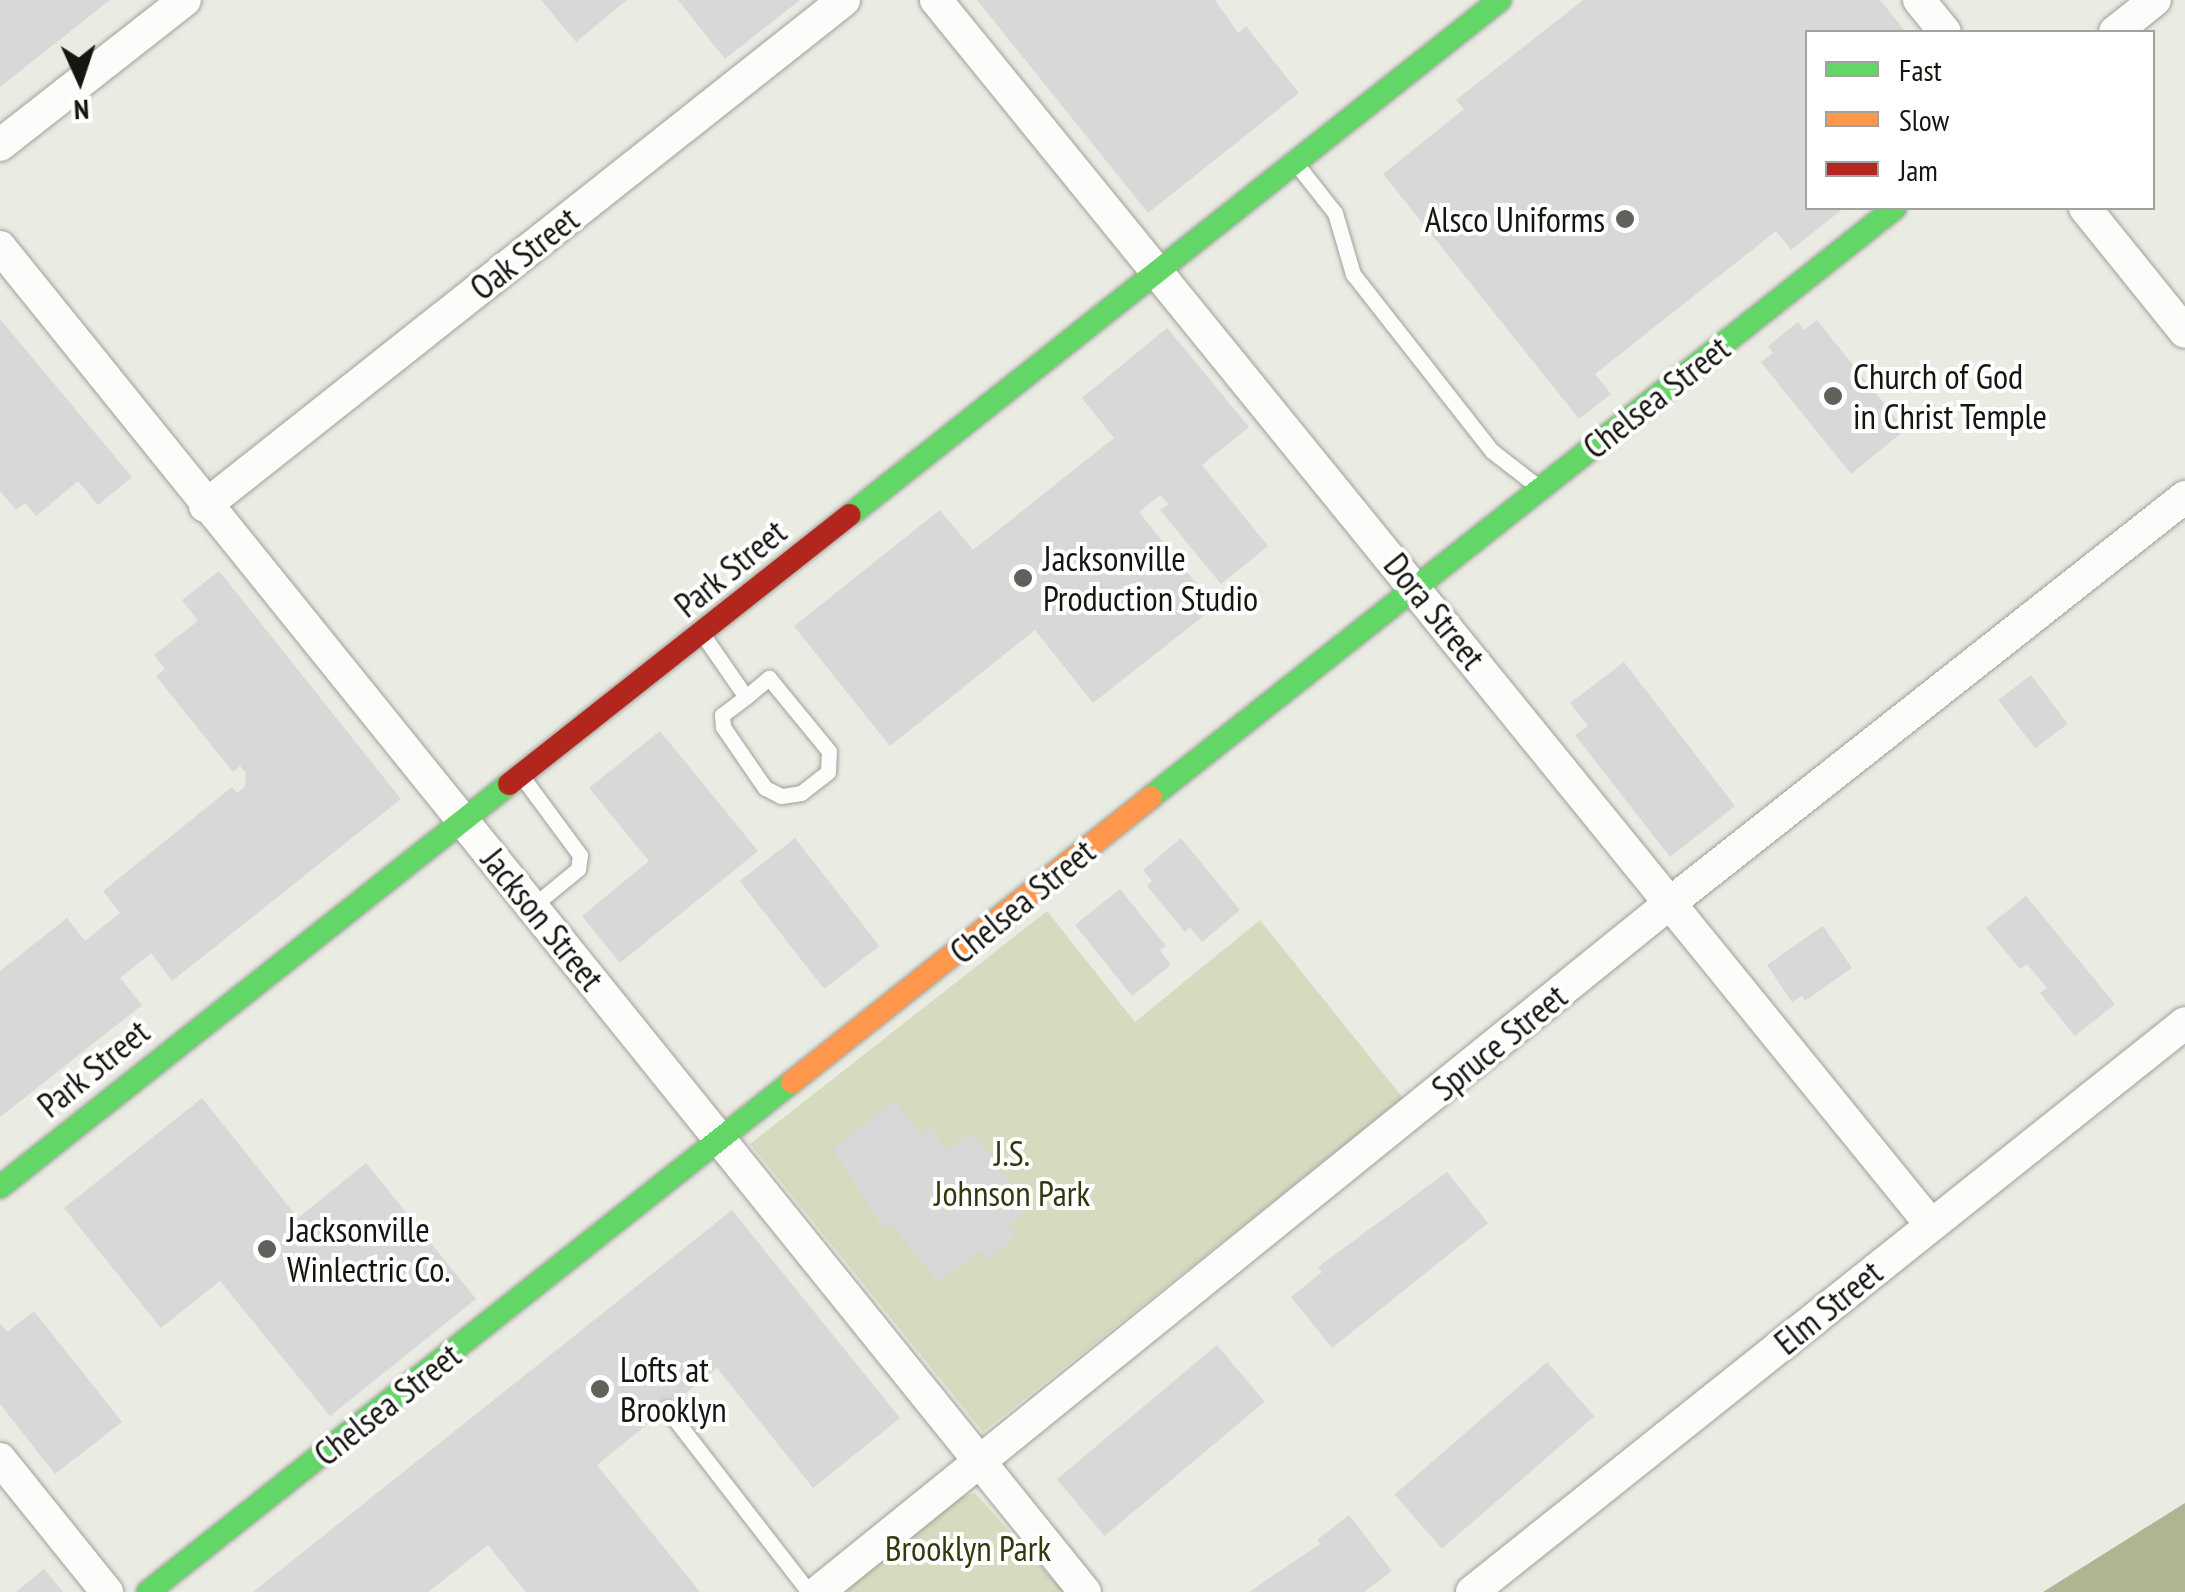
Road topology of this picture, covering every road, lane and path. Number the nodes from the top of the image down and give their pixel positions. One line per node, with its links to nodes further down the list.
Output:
1 (185, 0): 9 (street)
2 (844, 0): 18 (street, Oak Street)
3 (936, 0): 14 (street, Dora Street)
4 (1500, 0): 10 (street, Park Street)
5 (1918, 0): 7 (street)
6 (2155, 0): 8 (street)
7 (1942, 30)
8 (2117, 30)
9 (0, 145)
10 (1296, 162): 14 (street, Park Street); 16 (lane)
11 (1892, 210): 16 (street, Chelsea Street)
12 (2087, 210): 15 (street)
13 (0, 247): 18 (street, Jackson Street)
14 (1159, 272): 19 (street, Dora Street); 20 (street, Park Street)
15 (2185, 332)
16 (1540, 489): 19 (street, Chelsea Street)
17 (2185, 498): 24 (street, Spruce Street)
18 (205, 506): 23 (street, Jackson Street)
19 (1417, 587): 24 (street, Dora Street); 27 (street, Chelsea Street)
20 (702, 635): 21 (lane); 22 (street, Park Street)
21 (746, 697): 21 (lane)
22 (522, 778): 23 (street, Park Street); 25 (lane)
23 (462, 818): 25 (street, Jackson Street); 28 (street, Park Street)
24 (1670, 902): 29 (street, Dora Street); 32 (street, Spruce Street)
25 (533, 906): 27 (street, Jackson Street)
26 (2185, 1023): 29 (street, Elm Street)
27 (720, 1142): 32 (street, Jackson Street); 34 (street, Chelsea Street)
28 (0, 1188)
29 (1930, 1224): 38 (street, Elm Street)
30 (666, 1409): 35 (lane)
31 (0, 1459): 33 (street)
32 (982, 1462): 36 (street, Spruce Street); 37 (street, Jackson Street)
33 (107, 1592)
34 (148, 1592)
35 (809, 1592)
36 (818, 1592)
37 (1085, 1592)
38 (1472, 1592)

